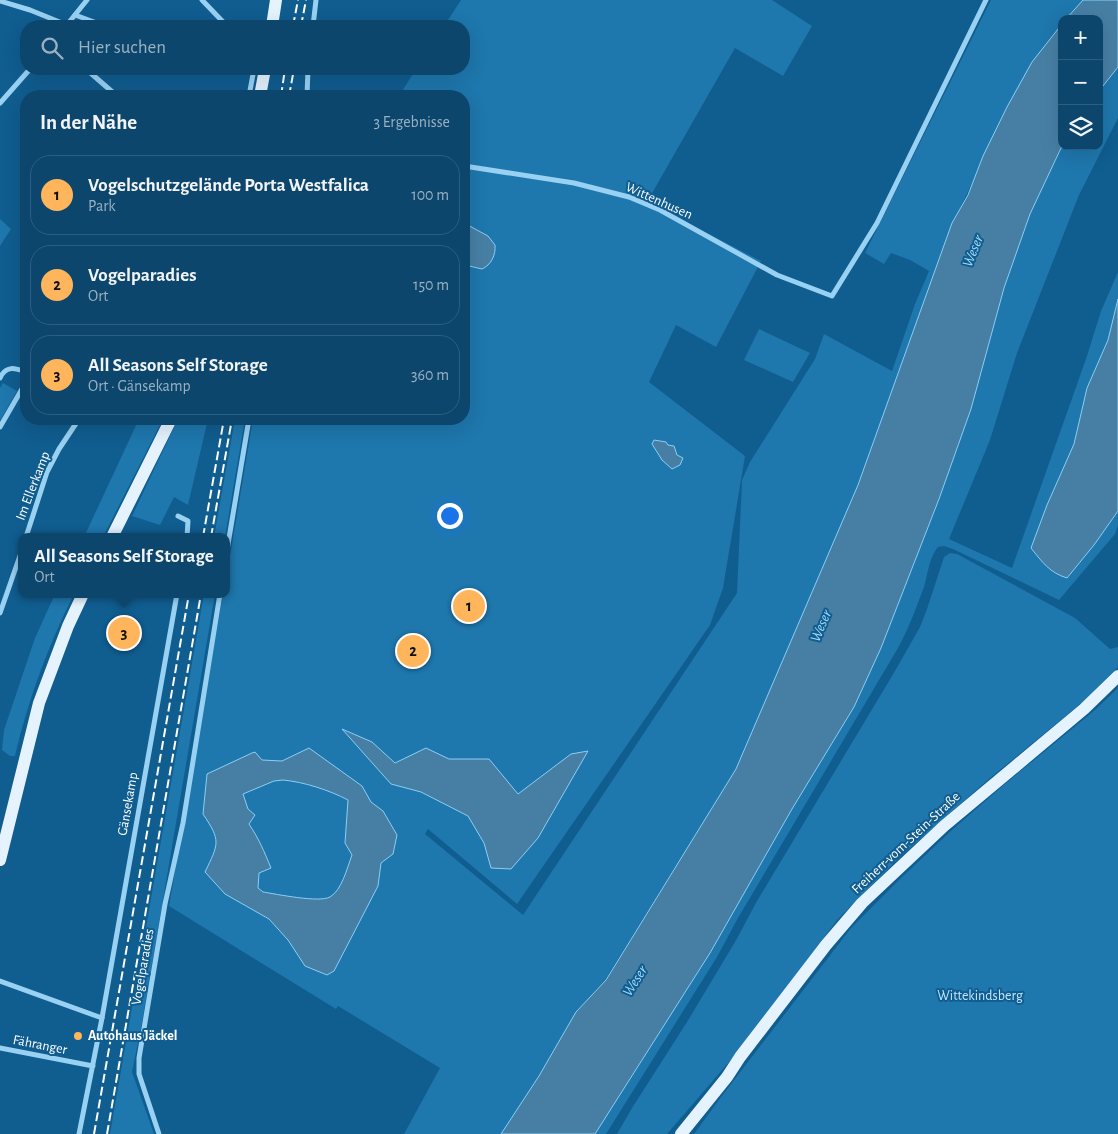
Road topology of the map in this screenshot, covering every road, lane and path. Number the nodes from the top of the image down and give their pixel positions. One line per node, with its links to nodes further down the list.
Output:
1 (87, 0): 7 (street)
2 (202, 0): 11 (street)
3 (276, 0): 12 (main road)
4 (316, 0): 13 (street)
5 (986, 0): 24 (street, Wittenhusen)
6 (0, 1): 8 (street)
7 (75, 15): 9 (street); 10 (street)
8 (52, 20)
9 (71, 20)
10 (89, 20)
11 (221, 20)
12 (273, 20)
13 (313, 20)
14 (25, 75): 23 (street)
15 (93, 75): 19 (street)
16 (253, 75): 20 (street)
17 (264, 75): 21 (main road)
18 (308, 75): 22 (street)
19 (110, 90)
20 (251, 90)
21 (261, 90)
22 (307, 90)
23 (0, 103)
24 (470, 167)
25 (20, 370): 26 (street)
26 (0, 378)
27 (20, 392): 31 (street)
28 (75, 425): 33 (street, Im Ellerkamp)
29 (168, 425): 34 (main road)
30 (248, 425): 36 (street)
31 (0, 427)
32 (178, 516): 35 (street)
33 (27, 533)
34 (114, 533)
35 (187, 533)
36 (230, 533)
37 (18, 561): 41 (street)
38 (81, 598): 43 (main road)
39 (176, 598): 45 (street, Gänsekamp)
40 (219, 598): 50 (street, Vogelparadies)
41 (0, 612)
42 (1118, 676): 47 (main road, Freiherr-vom-Stein-Straße)
43 (0, 860)
44 (0, 980): 45 (street)
45 (102, 1018): 48 (street, Gänsekamp)
46 (1, 1049): 48 (street, Fähranger)
47 (740, 1057): 51 (main road, Freiherr-vom-Stein-Straße); 52 (main road, Freiherr-vom-Stein-Straße)
48 (93, 1066): 49 (street)
49 (79, 1134)
50 (159, 1134)
51 (675, 1134)
52 (681, 1134)

